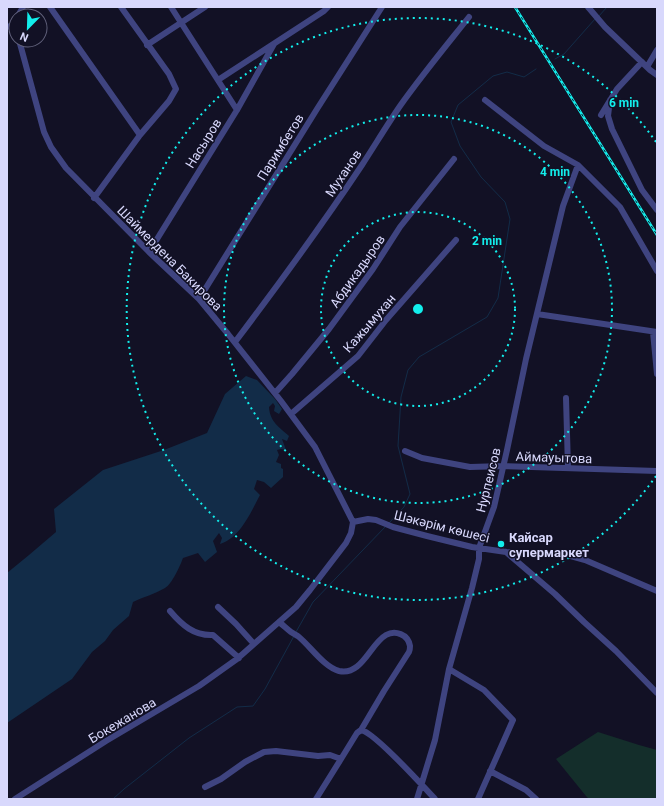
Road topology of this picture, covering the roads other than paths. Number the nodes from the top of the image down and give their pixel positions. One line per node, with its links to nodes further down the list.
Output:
1 (50, 7): 22 (street)
2 (121, 7): 11 (street)
3 (171, 7): 9 (street)
4 (205, 7): 9 (street)
5 (327, 7): 10 (street)
6 (382, 7): 30 (street, Паримбетов)
7 (588, 7): 14 (street)
8 (469, 17): 33 (street, Муханов)
9 (181, 23): 11 (street); 17 (street)
10 (274, 44): 17 (street); 20 (street, Насыров)
11 (147, 45): 22 (street)
12 (21, 48): 25 (street, Шаймердена Бакирова)
13 (657, 50): 15 (street)
14 (642, 62): 15 (street); 19 (street)
15 (647, 67): 16 (street)
16 (657, 75)
17 (218, 80): 20 (street)
18 (485, 100): 24 (street)
19 (610, 100): 21 (street); 26 (street)
20 (236, 110): 28 (street, Насыров)
21 (601, 115)
22 (140, 135): 25 (street)
23 (454, 159): 35 (street, Абдикадыров)
24 (578, 165): 29 (street); 31 (street, Нурпеисов)
25 (94, 198): 28 (street, Шаймердена Бакирова)
26 (657, 210)
27 (456, 240): 37 (street, Кажымухан)
28 (148, 252): 30 (street, Шаймердена Бакирова)
29 (657, 271)
30 (198, 299): 33 (street, Шаймердена Бакирова)
31 (537, 314): 32 (street); 39 (street, Нурпеисов)
32 (655, 332): 34 (street)
33 (235, 342): 35 (street, Шаймердена Бакирова)
34 (657, 374)
35 (275, 393): 37 (street, Шаймердена Бакирова)
36 (566, 398): 40 (street)
37 (291, 414): 42 (street, Шаймердена Бакирова)
38 (405, 451): 39 (street, Аймауытова)
39 (504, 466): 40 (street, Аймауытова); 43 (street, Нурпеисов)
40 (568, 468): 41 (street, Аймауытова)
41 (657, 471)
42 (354, 522): 43 (street, Шәкәрім көшесі); 48 (street, Бокежанова)
43 (479, 548): 44 (street, Шәкәрім көшесі); 51 (street, Нурпеисов)
44 (506, 552): 45 (street, Шәкәрім көшесі); 52 (street)
45 (657, 591)
46 (218, 607): 49 (street)
47 (170, 611): 50 (street)
48 (279, 622): 49 (street, Бокежанова); 53 (street)
49 (254, 644): 50 (street, Бокежанова)
50 (239, 658): 58 (street, Бокежанова)
51 (449, 669): 55 (street); 56 (street, Нурпеисов)
52 (657, 693)
53 (359, 731): 54 (street); 56 (street)
54 (341, 759): 57 (street); 59 (street)
55 (490, 771): 62 (street); 63 (street)
56 (422, 785): 60 (street, Нурпеисов); 61 (street)
57 (205, 787)
58 (15, 799)
59 (316, 799)
60 (417, 799)
61 (435, 799)
62 (478, 799)
63 (536, 799)

